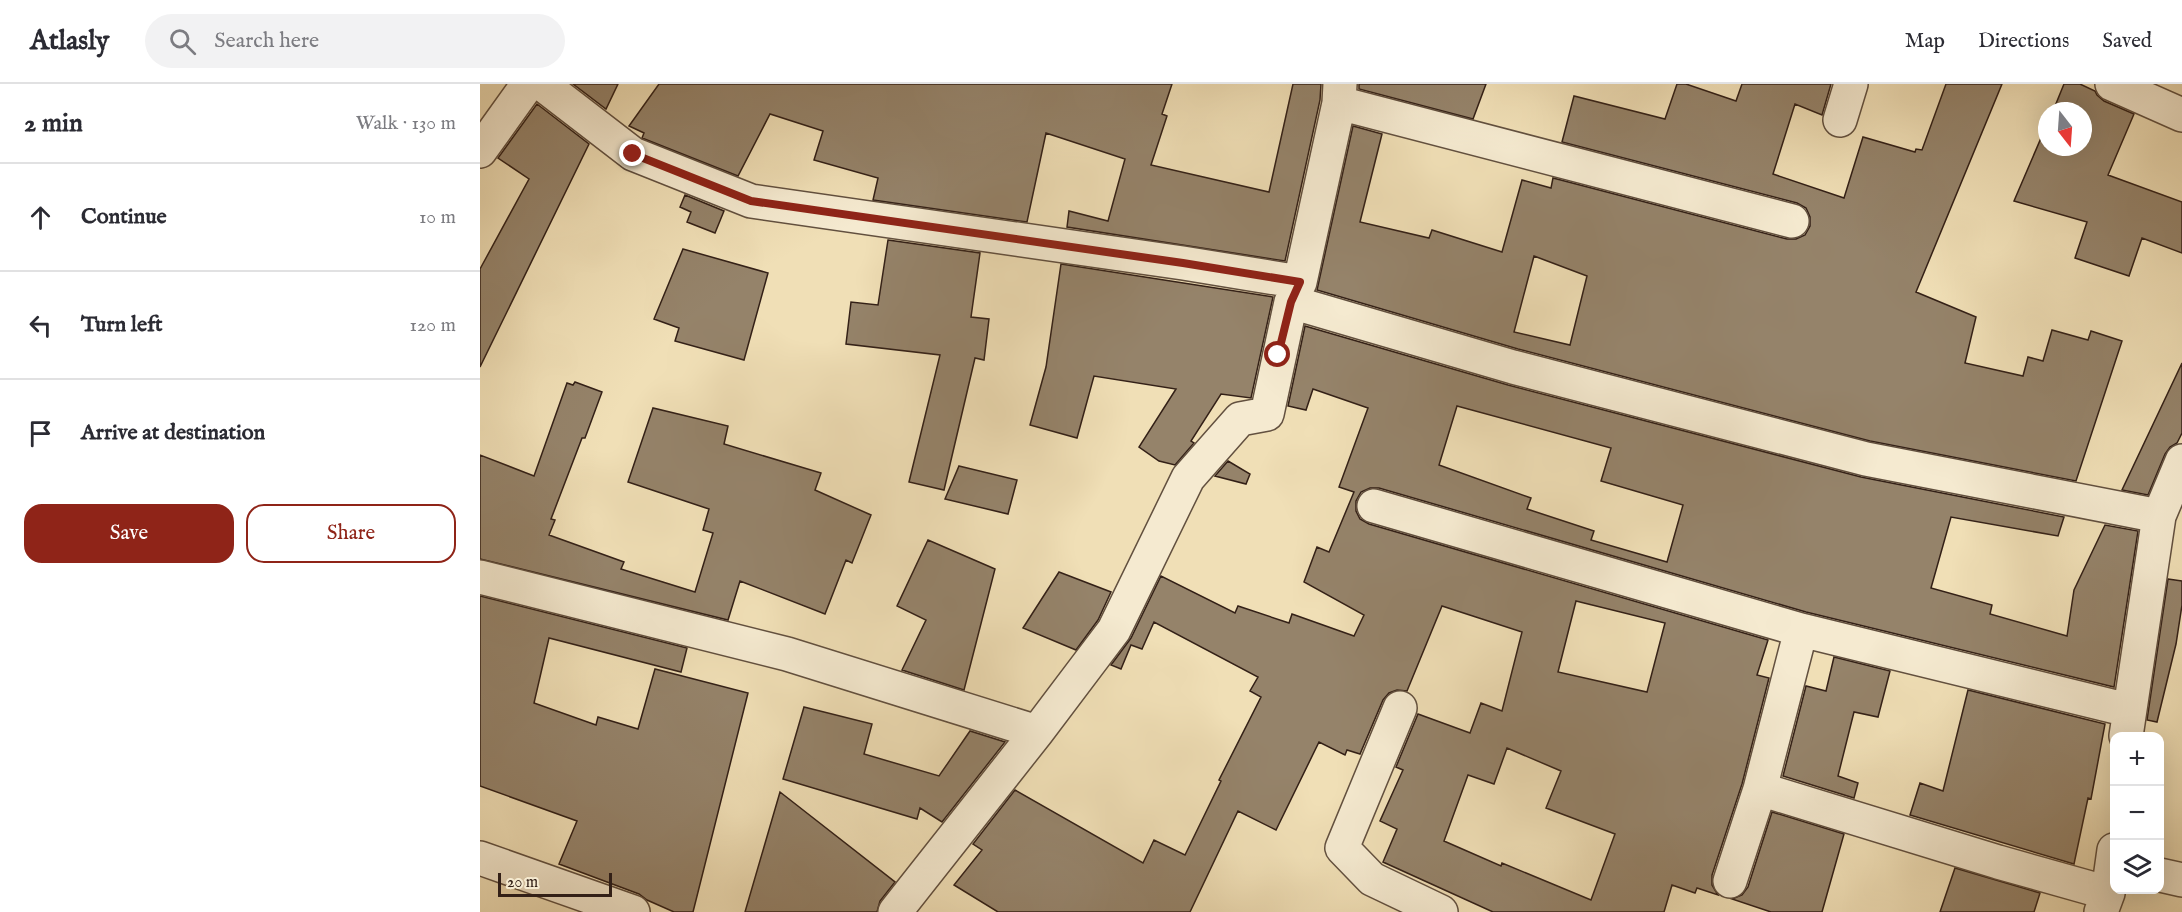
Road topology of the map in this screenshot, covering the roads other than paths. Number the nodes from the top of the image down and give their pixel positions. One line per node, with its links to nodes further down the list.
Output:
1 (528, 84): 8 (street)
2 (542, 84): 10 (street)
3 (1851, 84): 7 (street)
4 (2112, 84): 6 (street)
5 (1340, 93): 9 (street); 10 (street)
6 (2182, 115)
7 (1840, 120)
8 (480, 151)
9 (1792, 221)
10 (1295, 292): 13 (street); 18 (street)
11 (2182, 461): 13 (street)
12 (1374, 506): 15 (street)
13 (2159, 516): 17 (street)
14 (480, 577): 18 (street)
15 (1801, 630): 17 (street); 19 (street)
16 (1400, 708): 27 (street)
17 (2127, 723)
18 (1037, 732): 26 (street)
19 (1760, 789): 21 (street); 24 (street)
20 (480, 858): 25 (street)
21 (2110, 876)
22 (2164, 876): 23 (street)
23 (2182, 880)
24 (1730, 881)
25 (633, 912)
26 (895, 912)
27 (1442, 912)

